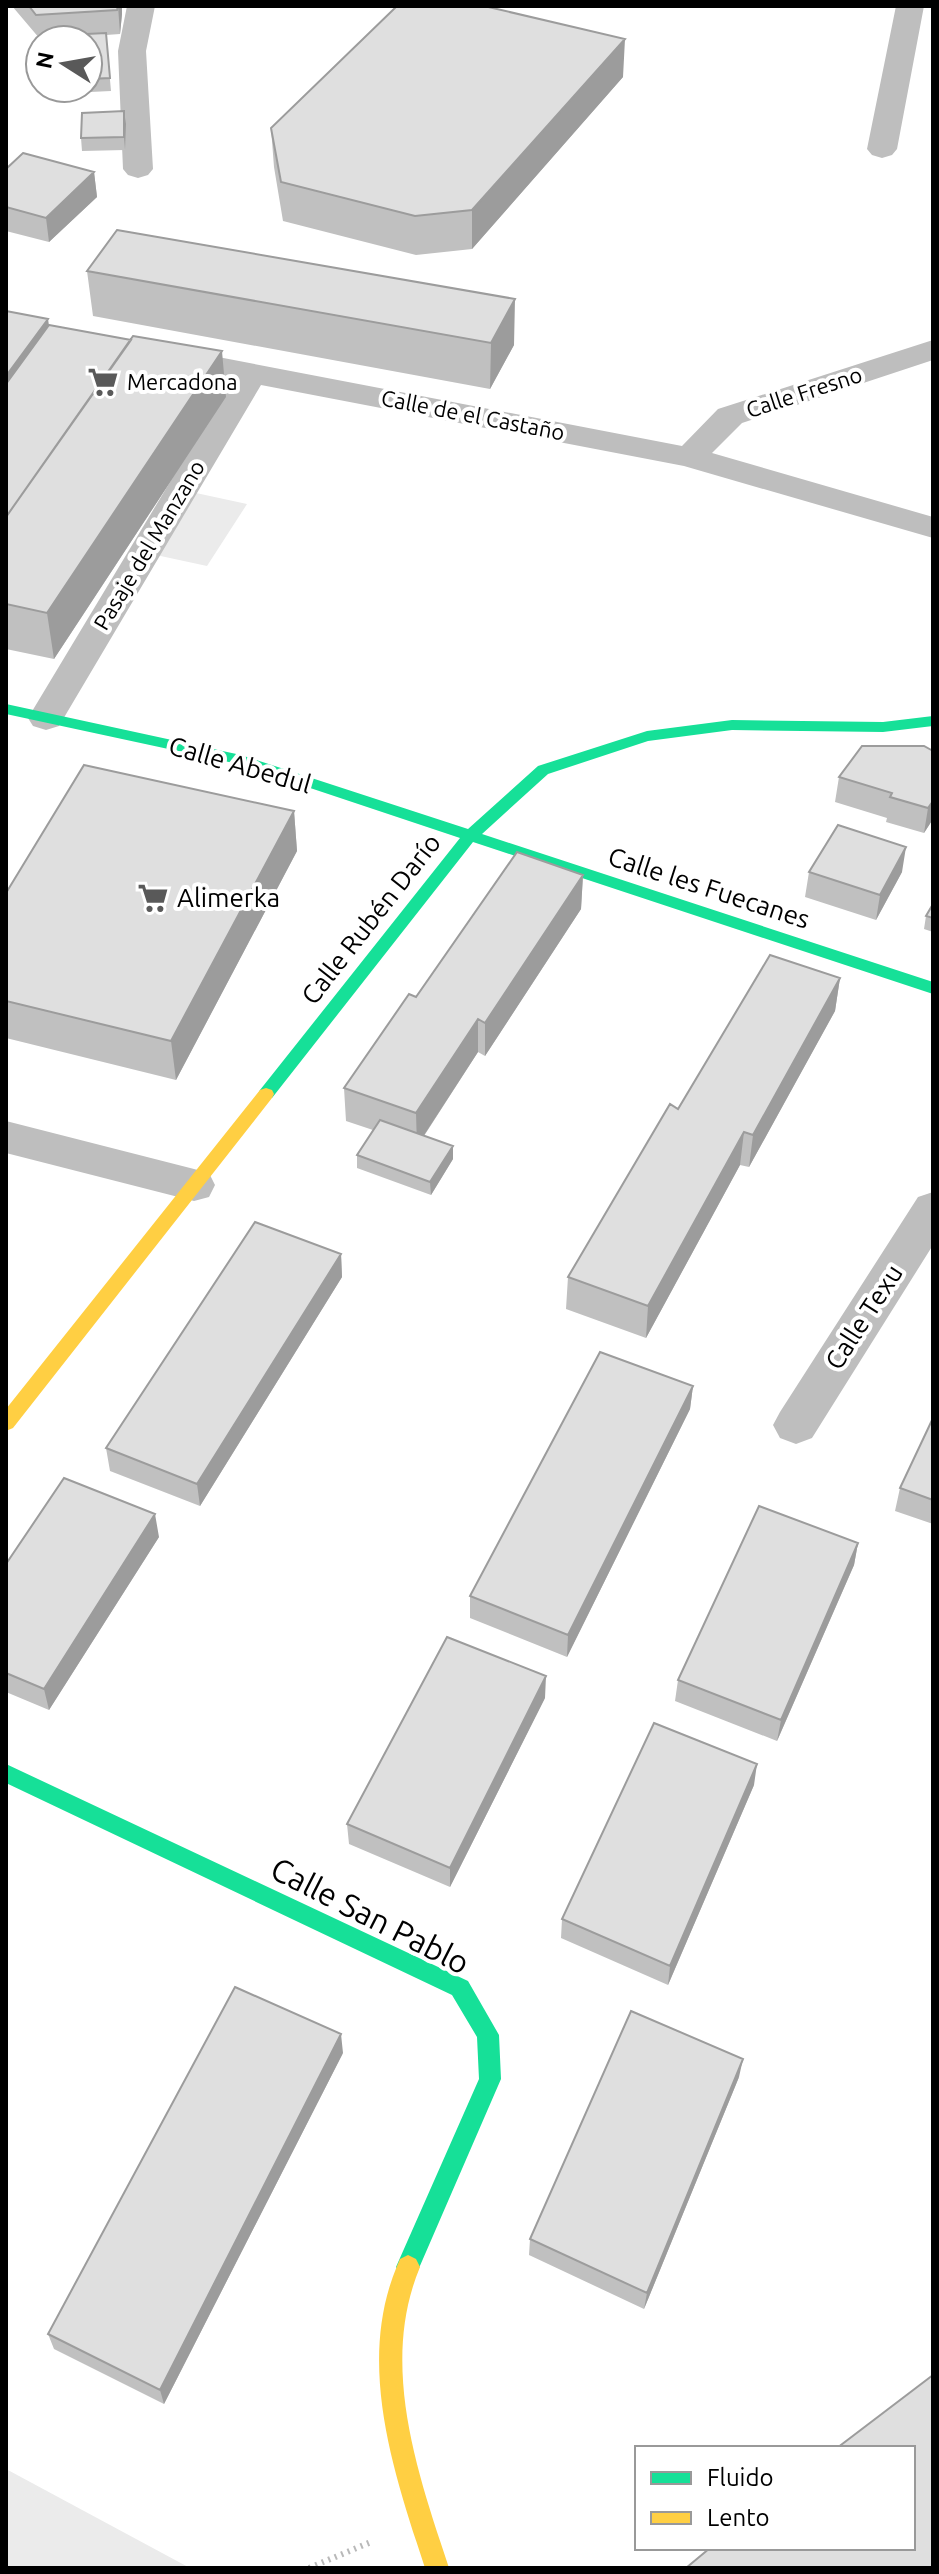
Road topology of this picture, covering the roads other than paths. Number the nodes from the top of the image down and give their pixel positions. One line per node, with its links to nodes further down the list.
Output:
1 (141, 6): 4 (street)
2 (910, 6): 3 (street)
3 (882, 149)
4 (138, 169)
5 (933, 350): 8 (street, Calle Fresno)
6 (129, 351): 7 (street, Calle de el Castaño)
7 (252, 372): 8 (street, Calle de el Castaño); 11 (street, Pasaje del Manzano)
8 (689, 457): 9 (street, Calle de el Castaño)
9 (933, 528)
10 (6, 709): 11 (street, Calle Abedul)
11 (46, 718): 13 (street, Calle Abedul)
12 (933, 721): 13 (street, Calle Rubén Darío)
13 (469, 837): 14 (street, Calle les Fuecanes); 16 (street, Calle Rubén Darío)
14 (933, 988)
15 (6, 1137): 16 (street)
16 (194, 1185): 18 (street, Calle Rubén Darío)
17 (933, 1209): 19 (street, Calle Texu)
18 (6, 1423)
19 (796, 1425)
20 (6, 1773): 21 (street, Calle San Pablo)
21 (437, 2568)

